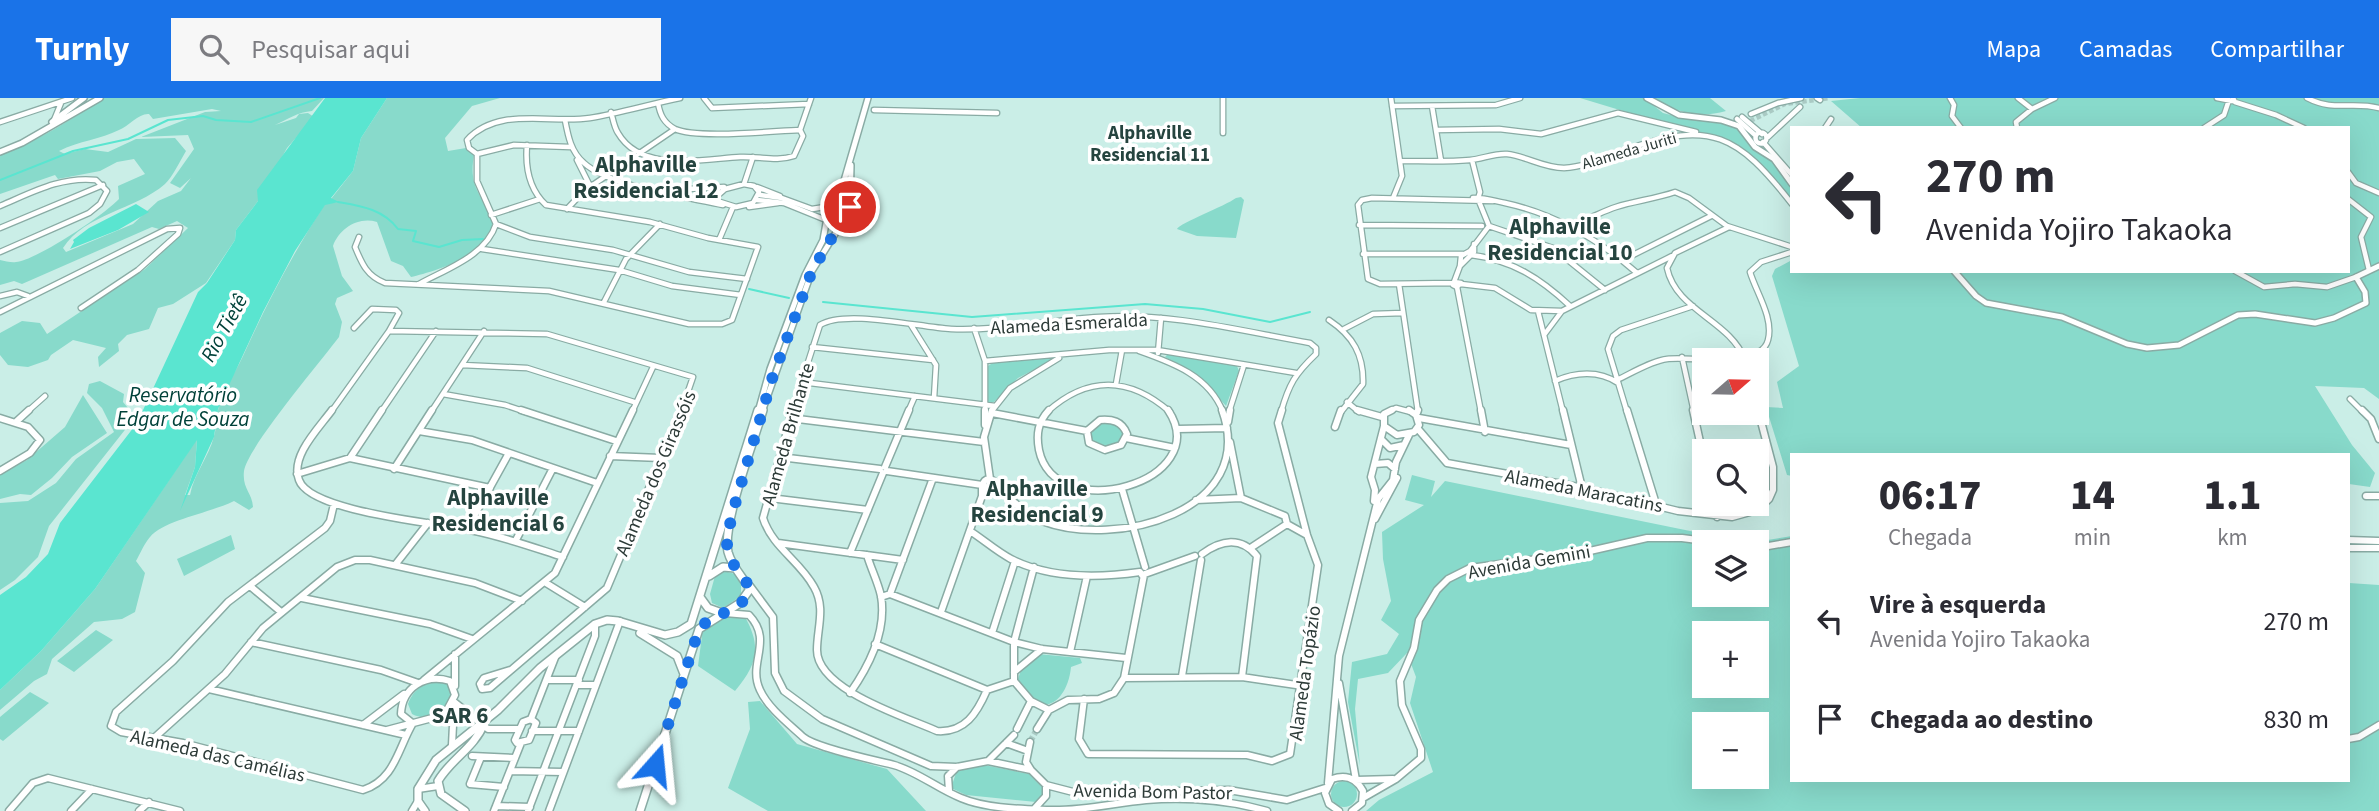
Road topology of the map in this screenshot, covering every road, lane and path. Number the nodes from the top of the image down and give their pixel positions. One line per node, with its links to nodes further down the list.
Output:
1 (72, 98): 20 (street)
2 (84, 98): 24 (main road)
3 (680, 98): 19 (street)
4 (704, 98): 18 (street)
5 (868, 98): 57 (main road)
6 (1223, 98): 49 (street)
7 (1391, 98): 21 (street)
8 (1520, 98): 22 (street)
9 (1647, 98): 38 (main road)
10 (1801, 98): 30 (street)
11 (1950, 98): 40 (street)
12 (2018, 98): 26 (street)
13 (2055, 98): 26 (street)
14 (2217, 98): 17 (street)
15 (2306, 98): 25 (street)
16 (98, 99): 58 (main road)
17 (2232, 100): 42 (street); 43 (street)
18 (810, 101): 46 (street)
19 (658, 103): 28 (street); 45 (street)
20 (61, 105): 24 (street); 35 (street); 37 (street)
21 (1392, 106): 22 (street); 63 (street)
22 (1432, 106): 47 (street)
23 (1800, 107): 53 (street)
24 (70, 108): 35 (main road)
25 (2379, 108)
26 (2032, 109): 41 (street)
27 (874, 110): 29 (street)
28 (611, 113): 36 (street); 59 (street)
29 (997, 113)
30 (1752, 114): 31 (street); 32 (street)
31 (1762, 115)
32 (1742, 117): 33 (street); 51 (street)
33 (1737, 119): 38 (street); 52 (street)
34 (1831, 119): 39 (street)
35 (54, 120): 58 (main road)
36 (565, 120): 56 (street); 60 (street)
37 (0, 122)
38 (1730, 122): 69 (main road)
39 (1826, 126)
40 (1960, 126)
41 (2017, 126)
42 (2207, 126)
43 (2300, 126)
44 (1679, 127): 47 (street); 48 (street); 50 (street)
45 (676, 130): 46 (street); 59 (street)
46 (800, 130): 61 (street)
47 (1436, 130): 64 (street)
48 (1702, 133): 50 (street, Alameda Juriti); 85 (street, Alameda Juriti)
49 (1223, 134)
50 (1682, 134): 62 (street, Alameda Juriti)
51 (1762, 134): 52 (street); 53 (street)
52 (1755, 135): 54 (street)
53 (1768, 137): 54 (street)
54 (1763, 142): 66 (street)
55 (527, 145): 56 (street); 60 (street); 80 (street)
56 (571, 149): 65 (street)
57 (852, 149): 83 (main road); 86 (main road)
58 (0, 151)
59 (641, 152): 61 (street); 68 (street)
60 (477, 154): 92 (street)
61 (753, 157): 70 (street)
62 (1472, 160): 64 (street, Alameda Juriti); 79 (street)
63 (1401, 161): 64 (street, Alameda Juriti); 78 (street)
64 (1441, 161)
65 (580, 162): 68 (street); 72 (street)
66 (1790, 168)
67 (2350, 175): 76 (street)
68 (605, 176): 72 (street); 75 (street)
69 (1790, 181)
70 (744, 184): 73 (street); 74 (street)
71 (103, 185): 88 (street); 101 (street); 110 (street)
72 (590, 186): 91 (street)
73 (732, 186): 75 (street); 87 (street)
74 (754, 186): 77 (street); 82 (street)
75 (658, 190): 87 (street)
76 (2379, 193)
77 (758, 197): 82 (street); 90 (street)
78 (1393, 198): 81 (street); 98 (street)
79 (1481, 198): 81 (street); 97 (street); 99 (street)
80 (540, 199): 91 (street); 92 (street)
81 (1470, 199)
82 (779, 200): 86 (street); 90 (street); 94 (street)
83 (851, 200): 86 (main road); 95 (main road)
84 (2350, 201): 122 (street)
85 (1790, 202)
86 (833, 204): 94 (main road)
87 (723, 205): 89 (street)
88 (0, 206)
89 (733, 207): 90 (street); 105 (street)
90 (746, 207)
91 (567, 209): 96 (street)
92 (491, 215): 102 (street)
93 (1711, 216): 97 (street); 100 (street); 116 (street)
94 (826, 220): 95 (main road); 278 (main road)
95 (842, 222): 275 (main road)
96 (660, 224): 105 (street); 112 (street)
97 (1569, 224): 116 (street)
98 (1359, 225): 99 (street); 113 (street)
99 (1485, 226): 103 (street); 131 (street)
100 (1729, 227): 108 (street); 114 (street)
101 (0, 228)
102 (498, 229): 107 (street); 112 (street)
103 (1480, 236): 111 (street)
104 (359, 237): 128 (street)
105 (719, 240): 106 (street)
106 (759, 248): 127 (street)
107 (482, 249): 121 (street); 128 (street)
108 (1790, 249)
109 (1790, 251): 157 (street)
110 (0, 252)
111 (1472, 253): 115 (street); 136 (street)
112 (631, 254): 121 (street); 127 (street)
113 (1363, 254): 115 (street); 129 (street)
114 (1672, 256): 117 (street); 120 (street)
115 (1463, 257): 118 (street)
116 (1623, 260): 125 (street)
117 (1660, 262): 120 (street); 125 (street)
118 (1461, 266): 130 (street)
119 (2379, 266): 122 (main road)
120 (1667, 267): 137 (street)
121 (620, 270): 132 (street); 135 (street)
122 (2369, 270): 126 (main road)
123 (1956, 273): 126 (main road)
124 (2239, 273): 126 (street)
125 (1637, 274): 131 (street)
126 (2356, 277)
127 (747, 279): 132 (street)
128 (431, 283): 135 (street)
129 (1399, 284): 130 (street); 142 (street)
130 (1456, 284): 141 (street); 200 (street)
131 (1605, 290): 136 (street)
132 (741, 295): 135 (street)
133 (0, 296): 134 (street)
134 (28, 296): 138 (street); 140 (street)
135 (604, 302)
136 (1570, 306): 139 (street)
137 (1693, 306): 156 (street); 169 (street)
138 (80, 308)
139 (1562, 311): 141 (street); 153 (street)
140 (0, 312)
141 (1538, 312): 153 (street)
142 (1403, 313): 149 (street); 180 (street)
143 (1161, 318): 148 (street, Alameda Esmeralda); 155 (street, Alameda Esmeralda); 159 (street)
144 (1329, 320): 149 (street)
145 (820, 325): 146 (street, Alameda Esmeralda); 154 (street, Alameda Brilhante)
146 (911, 325): 148 (street, Alameda Esmeralda); 163 (street)
147 (354, 328): 150 (street)
148 (974, 328): 164 (street)
149 (1344, 329): 179 (street)
150 (389, 331): 151 (street, Alameda dos Girassóis); 224 (street)
151 (436, 331): 152 (street, Alameda dos Girassóis); 214 (street)
152 (484, 331): 165 (street); 167 (street, Alameda dos Girassóis)
153 (1544, 335): 171 (street)
154 (812, 347): 163 (street); 170 (street, Alameda Brilhante)
155 (1316, 348): 168 (street, Alameda Topázio)
156 (1739, 348)
157 (1765, 348)
158 (1122, 350): 159 (street); 160 (street); 172 (street)
159 (1158, 354): 166 (street); 195 (street)
160 (1064, 355): 164 (street); 182 (street)
161 (1682, 357): 162 (street); 169 (street); 204 (street)
162 (1692, 357)
163 (933, 360): 176 (street)
164 (985, 361): 181 (street)
165 (462, 365): 173 (street); 178 (street)
166 (1244, 365): 168 (street); 195 (street)
167 (653, 367): 178 (street); 215 (street, Alameda dos Girassóis)
168 (1296, 373): 240 (street, Alameda Topázio)
169 (1617, 379): 171 (street); 239 (street)
170 (802, 382): 175 (street); 187 (street, Alameda Brilhante)
171 (1555, 382): 209 (street)
172 (1116, 384): 189 (street); 196 (street)
173 (443, 394): 197 (street); 206 (street)
174 (45, 396): 188 (street)
175 (915, 396): 176 (street); 199 (street)
176 (934, 398): 181 (street)
177 (2350, 399): 205 (street)
178 (634, 402): 206 (street)
179 (1347, 402): 185 (street); 194 (street)
180 (1416, 402): 183 (street); 190 (street)
181 (985, 405): 182 (street); 191 (street)
182 (995, 406): 184 (street)
183 (1406, 409): 185 (street); 190 (street)
184 (992, 413): 189 (street); 191 (street)
185 (1382, 417): 193 (street)
186 (0, 418): 188 (street)
187 (790, 418): 199 (street); 213 (street, Alameda Brilhante)
188 (17, 421): 223 (street)
189 (1039, 422): 198 (street); 232 (street)
190 (1418, 423): 200 (street); 201 (street); 231 (street, Alameda Maracatins)
191 (985, 425): 207 (street)
192 (1762, 425): 245 (street, Alameda Maracatins)
193 (1384, 426): 201 (street); 203 (street)
194 (1335, 427)
195 (1227, 428): 196 (street); 216 (street); 217 (street)
196 (1178, 429): 210 (street)
197 (419, 430): 211 (street); 221 (street)
198 (1087, 430): 202 (street); 202 (street)
199 (900, 432): 207 (street); 222 (street)
200 (1485, 432): 209 (street)
201 (1409, 435): 208 (street)
202 (1126, 438): 210 (street)
203 (1381, 439): 208 (street); 218 (street)
204 (1700, 439)
205 (2379, 439)
206 (616, 441): 212 (street)
207 (984, 442): 228 (street)
208 (1404, 445): 219 (street)
209 (1571, 445): 231 (street)
210 (1175, 448): 232 (street)
211 (509, 453): 220 (street); 230 (street)
212 (610, 456): 215 (street); 227 (street)
213 (780, 457): 222 (street); 235 (street, Alameda Brilhante)
214 (350, 458): 221 (street); 224 (street)
215 (661, 458): 287 (street, Alameda dos Girassóis)
216 (1224, 458): 217 (street); 237 (street)
217 (1234, 459): 236 (street)
218 (1375, 464): 219 (street); 226 (street)
219 (1396, 466): 229 (street); 248 (street)
220 (553, 468): 227 (street); 255 (street)
221 (394, 469): 230 (street)
222 (884, 470): 225 (street); 241 (street)
223 (0, 471)
224 (297, 474): 238 (street)
225 (933, 478): 228 (street); 271 (street)
226 (1371, 481): 229 (street); 248 (street)
227 (597, 484): 270 (street)
228 (989, 484): 250 (street); 251 (street)
229 (1390, 485): 248 (street)
230 (490, 488): 249 (street)
231 (1582, 488): 239 (street, Alameda Maracatins)
232 (1122, 489): 250 (street)
233 (2366, 496): 234 (street)
234 (2379, 496)
235 (770, 498): 241 (street); 259 (street, Alameda Brilhante)
236 (1241, 498): 237 (street); 243 (street)
237 (1196, 500): 250 (street)
238 (334, 504): 246 (street); 281 (street, Alameda das Camélias)
239 (1656, 504): 245 (street, Alameda Maracatins)
240 (1300, 508): 242 (street); 244 (street, Alameda Topázio)
241 (868, 510): 266 (street)
242 (1294, 514): 243 (street); 244 (street)
243 (1285, 516): 247 (street)
244 (1302, 516): 252 (street, Alameda Topázio)
245 (1717, 517)
246 (428, 523): 249 (street); 273 (street)
247 (1287, 524): 252 (street); 262 (street)
248 (1370, 528): 307 (street)
249 (467, 529): 255 (street)
250 (1134, 529): 276 (street)
251 (970, 531): 253 (street); 258 (street)
252 (1304, 531): 315 (street, Alameda Topázio)
253 (980, 539): 258 (street); 272 (street)
254 (1692, 539): 354 (street, Avenida Gemini)
255 (516, 540): 270 (street)
256 (2350, 540): 257 (street)
257 (2379, 541)
258 (966, 542): 289 (street)
259 (778, 543): 261 (street); 268 (street, Alameda Brilhante)
260 (1790, 544): 263 (street)
261 (798, 545): 266 (street); 268 (street)
262 (1252, 547): 269 (street); 308 (street)
263 (1769, 547)
264 (2350, 548): 265 (street)
265 (2379, 548)
266 (850, 553): 267 (street)
267 (867, 555): 271 (street); 284 (street)
268 (790, 556): 320 (street, Alameda Brilhante)
269 (1199, 556): 276 (street); 306 (street)
270 (563, 557): 279 (street)
271 (903, 560): 282 (street)
272 (1015, 561): 274 (street); 293 (street)
273 (395, 565): 285 (street); 286 (street)
274 (1034, 567): 277 (street); 296 (street)
275 (735, 568): 278 (main road); 280 (main road)
276 (1144, 571): 277 (street); 302 (street)
277 (1087, 576): 299 (street)
278 (707, 577): 283 (main road)
279 (546, 583): 286 (street); 287 (street)
280 (747, 583): 290 (main road); 349 (street, Avenida Bom Pastor)
281 (250, 586): 288 (street); 338 (street, Alameda das Camélias)
282 (890, 594): 284 (street); 289 (street)
283 (700, 597): 290 (main road); 291 (main road)
284 (881, 597): 297 (street)
285 (302, 598): 288 (street); 294 (street)
286 (522, 601): 294 (street)
287 (585, 607): 303 (street, Alameda dos Girassóis)
288 (281, 612): 295 (street)
289 (941, 612): 293 (street)
290 (722, 613): 305 (main road); 362 (street, Avenida Bom Pastor)
291 (620, 621): 292 (main road); 305 (main road); 314 (street)
292 (595, 624): 301 (main road); 313 (street)
293 (992, 633): 296 (street)
294 (472, 639): 300 (street)
295 (251, 642): 312 (street); 316 (street)
296 (1014, 642): 298 (street); 304 (street)
297 (876, 644): 318 (street); 320 (street)
298 (1042, 649): 299 (street); 304 (street)
299 (1070, 652): 302 (street)
300 (455, 654): 312 (street); 317 (street)
301 (555, 656): 310 (street); 328 (main road)
302 (1126, 658): 309 (street)
303 (510, 670): 303 (street, Alameda dos Girassóis)
304 (1014, 672): 311 (street)
305 (684, 676): 377 (main road)
306 (1182, 676): 308 (street); 309 (street)
307 (1338, 676): 355 (street); 357 (street)
308 (1242, 677): 315 (street)
309 (1124, 678): 321 (street)
310 (548, 680): 313 (street); 325 (street)
311 (1014, 681): 318 (street); 323 (street)
312 (421, 682): 317 (street); 319 (street)
313 (578, 682): 314 (street); 336 (street)
314 (596, 685): 335 (street)
315 (1303, 686): 321 (street, Alameda Topázio)
316 (209, 689): 329 (street); 338 (street)
317 (455, 690): 322 (street)
318 (987, 690): 320 (street, Alameda Brilhante)
319 (407, 692): 327 (street); 329 (street)
320 (850, 693)
321 (1084, 699): 324 (street)
322 (453, 701): 326 (street); 328 (street)
323 (1031, 701): 324 (street); 341 (street)
324 (1050, 709): 332 (street)
325 (531, 719): 331 (street); 334 (street)
326 (428, 721): 327 (street); 343 (street)
327 (412, 722): 333 (street); 337 (street, Alameda das Camélias)
328 (484, 722): 331 (street); 343 (main road); 358 (main road)
329 (363, 725): 333 (street)
330 (2379, 725): 339 (street)
331 (519, 729): 342 (street)
332 (1037, 729)
333 (385, 730): 337 (street)
334 (532, 731): 336 (street); 342 (street)
335 (579, 731): 336 (street); 353 (street)
336 (558, 732): 351 (street)
337 (406, 735): 338 (street, Alameda das Camélias)
338 (154, 738)
339 (2350, 739)
340 (1030, 742): 344 (street)
341 (1006, 743): 344 (street); 348 (street)
342 (521, 744): 347 (street)
343 (452, 745): 361 (main road)
344 (1028, 751): 352 (street)
345 (472, 756): 346 (street)
346 (481, 757): 347 (street); 359 (street)
347 (515, 758): 350 (street)
348 (988, 761): 349 (street, Avenida Bom Pastor); 352 (street, Avenida Bom Pastor)
349 (957, 768): 362 (street)
350 (510, 771): 351 (street); 359 (street)
351 (543, 771): 353 (street); 368 (street)
352 (1031, 771): 356 (street, Avenida Bom Pastor)
353 (564, 772): 376 (street)
354 (1396, 779): 355 (street); 363 (street, Avenida Gemini)
355 (1356, 780): 357 (street, Avenida Bom Pastor); 363 (street)
356 (1046, 785): 357 (street, Avenida Bom Pastor); 366 (street)
357 (1327, 785): 379 (street)
358 (438, 786): 361 (street); 375 (main road)
359 (504, 787): 367 (street)
360 (92, 789): 365 (street); 369 (street); 370 (street)
361 (418, 789): 364 (main road)
362 (949, 791): 366 (street, Avenida Bom Pastor)
363 (1363, 798): 380 (street, Avenida Gemini)
364 (418, 801): 373 (street); 374 (main road)
365 (149, 802): 371 (street); 372 (street)
366 (1035, 808): 378 (street, Avenida Bom Pastor)
367 (495, 809): 368 (street)
368 (529, 809)
369 (9, 811)
370 (71, 811)
371 (139, 811)
372 (180, 811)
373 (412, 811)
374 (425, 811)
375 (465, 811)
376 (549, 811)
377 (640, 811)
378 (1267, 811)
379 (1339, 811)
380 (1352, 811)

